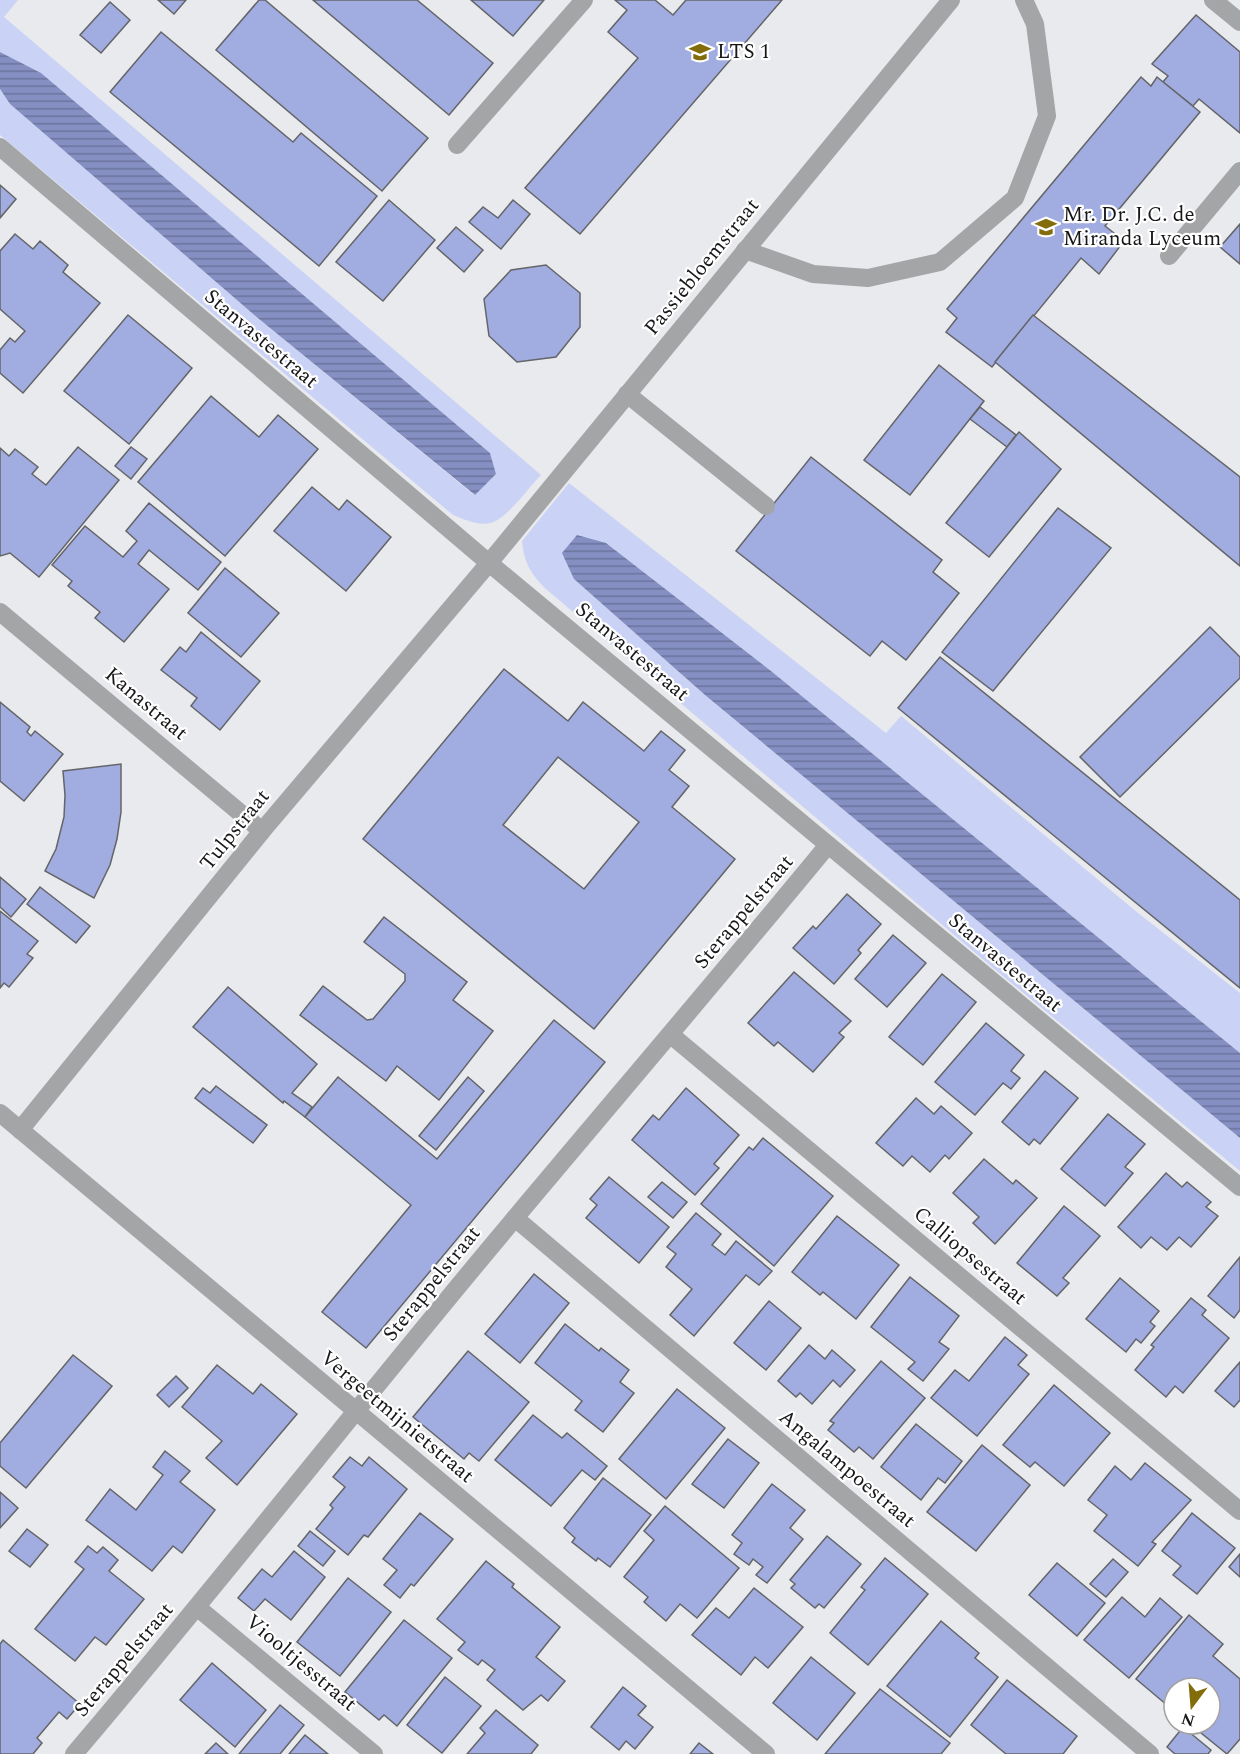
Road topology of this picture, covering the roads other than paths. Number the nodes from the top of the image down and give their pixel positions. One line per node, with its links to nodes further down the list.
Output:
1 (584, 0): 6 (street)
2 (951, 0): 9 (street, Passiebloemstraat)
3 (1024, 0): 9 (street)
4 (1213, 0): 5 (street)
5 (1240, 22)
6 (457, 145)
7 (0, 147): 13 (street, Stanvastestraat)
8 (1240, 171): 10 (street)
9 (745, 250): 11 (street, Passiebloemstraat)
10 (1169, 256)
11 (627, 394): 12 (street); 13 (street, Passiebloemstraat)
12 (766, 506)
13 (489, 563): 15 (street, Tulpstraat); 16 (street, Stanvastestraat)
14 (0, 612): 15 (street, Kanastraat)
15 (262, 831): 19 (street, Tulpstraat)
16 (828, 845): 17 (street, Sterappelstraat); 20 (street, Stanvastestraat)
17 (671, 1035): 21 (street, Sterappelstraat); 23 (street, Calliopsestraat)
18 (0, 1113): 19 (street, Vergeetmijnietstraat)
19 (20, 1130): 22 (street, Vergeetmijnietstraat)
20 (1240, 1186)
21 (515, 1218): 22 (street, Sterappelstraat); 28 (street, Angalampoestraat)
22 (356, 1412): 24 (street, Sterappelstraat); 27 (street, Vergeetmijnietstraat)
23 (1240, 1511)
24 (198, 1608): 25 (street, Sterappelstraat); 26 (street, Viooltjesstraat)
25 (74, 1754)
26 (374, 1754)
27 (765, 1754)
28 (1150, 1754)

